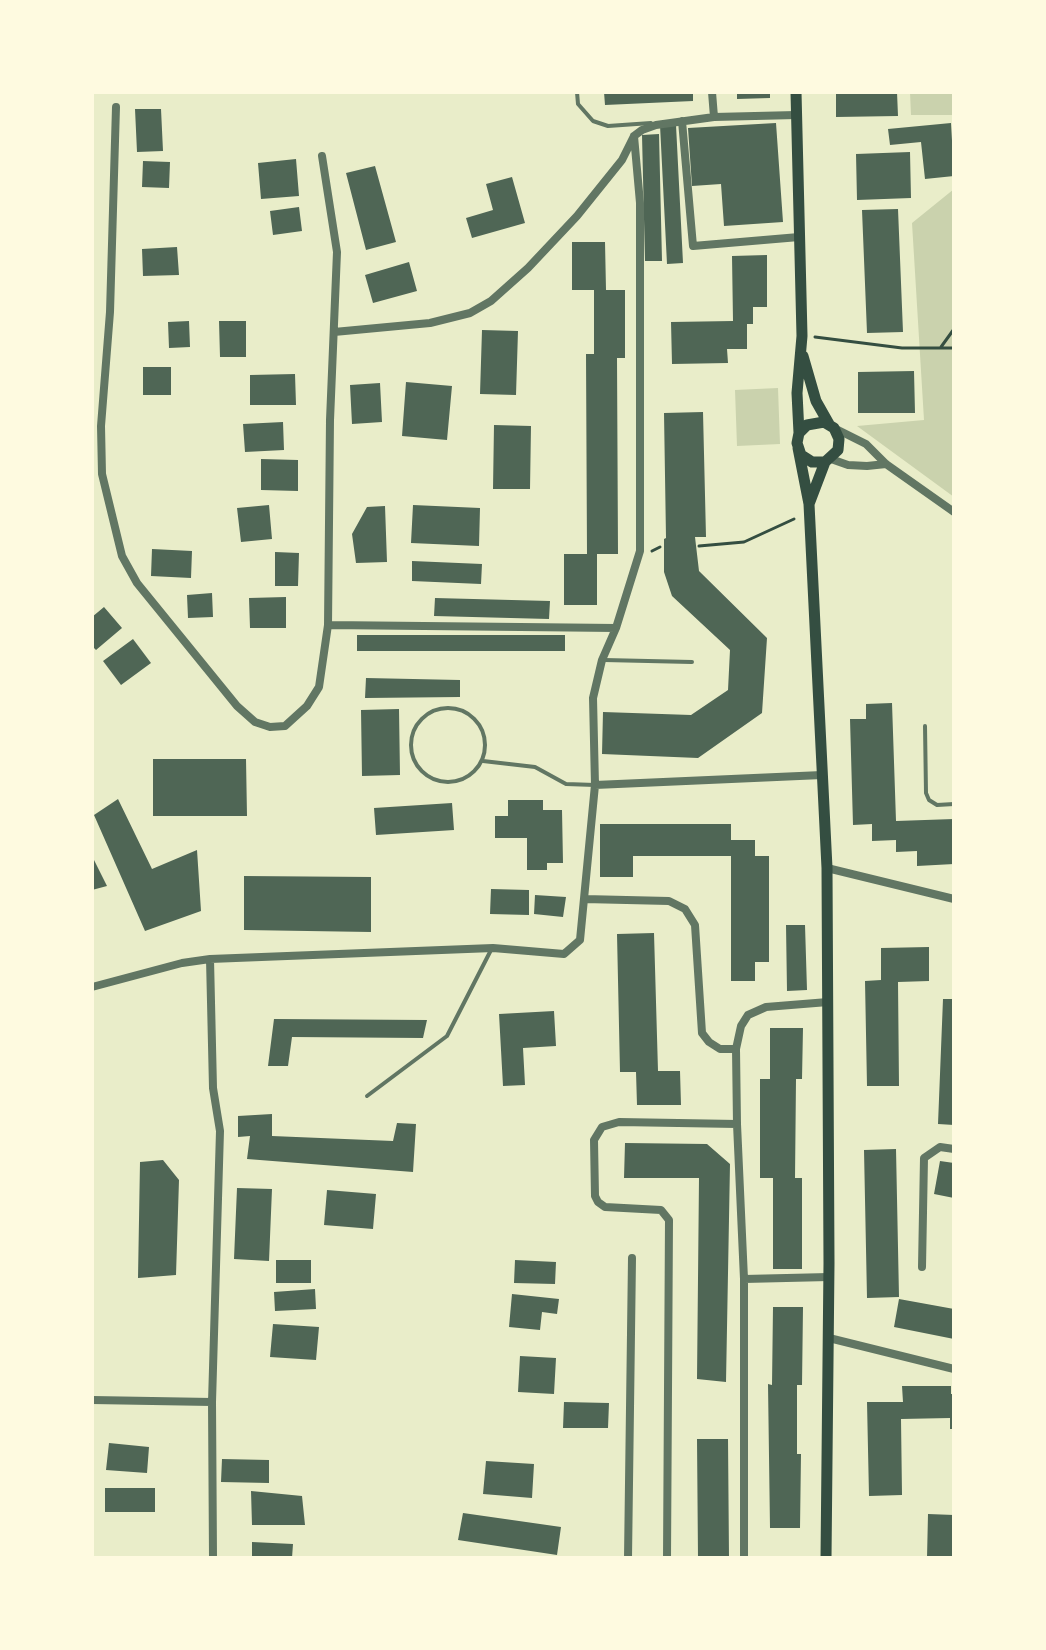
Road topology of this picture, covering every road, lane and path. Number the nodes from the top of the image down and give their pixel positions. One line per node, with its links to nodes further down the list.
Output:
1 (577, 92): 7 (lane)
2 (712, 92): 6 (street)
3 (796, 92): 5 (main road)
4 (116, 107): 26 (street)
5 (796, 115): 6 (street); 10 (main road)
6 (714, 117): 7 (street)
7 (682, 121): 8 (street); 10 (street)
8 (634, 136): 12 (street); 27 (street)
9 (322, 156): 12 (street)
10 (799, 237): 13 (main road)
11 (954, 329): 14 (path)
12 (334, 332): 26 (street)
13 (802, 336): 14 (path); 16 (main road)
14 (941, 347): 15 (path)
15 (954, 348)
16 (802, 351): 17 (main road); 18 (main road)
17 (831, 426): 18 (main road); 20 (main road); 21 (street)
18 (799, 433): 19 (main road)
19 (798, 448): 20 (main road); 22 (main road)
20 (828, 461): 21 (street); 22 (main road)
21 (886, 464): 23 (street)
22 (809, 504): 24 (main road)
23 (954, 512)
24 (810, 517): 25 (path); 32 (main road)
25 (699, 546)
26 (328, 625): 27 (street)
27 (616, 628): 28 (street)
28 (602, 660): 29 (lane); 33 (street)
29 (692, 662)
30 (925, 726): 34 (lane)
31 (483, 761): 31 (lane); 33 (lane)
32 (822, 775): 33 (street); 35 (main road)
33 (595, 785): 36 (street)
34 (954, 804)
35 (827, 868): 37 (street); 41 (main road)
36 (584, 899): 38 (street); 42 (street)
37 (954, 899)
38 (493, 948): 39 (street); 43 (lane)
39 (210, 959): 40 (street); 53 (street)
40 (92, 987)
41 (828, 1002): 42 (street); 48 (main road)
42 (736, 1049): 44 (street)
43 (367, 1096)
44 (737, 1124): 49 (street); 56 (street)
45 (954, 1149): 47 (street)
46 (632, 1258): 55 (street)
47 (922, 1267)
48 (829, 1277): 49 (street); 50 (main road)
49 (744, 1279): 57 (street)
50 (829, 1338): 51 (street); 58 (main road)
51 (954, 1369)
52 (92, 1400): 53 (street)
53 (212, 1402): 54 (street)
54 (213, 1558)
55 (628, 1558)
56 (667, 1558)
57 (744, 1558)
58 (826, 1558)

